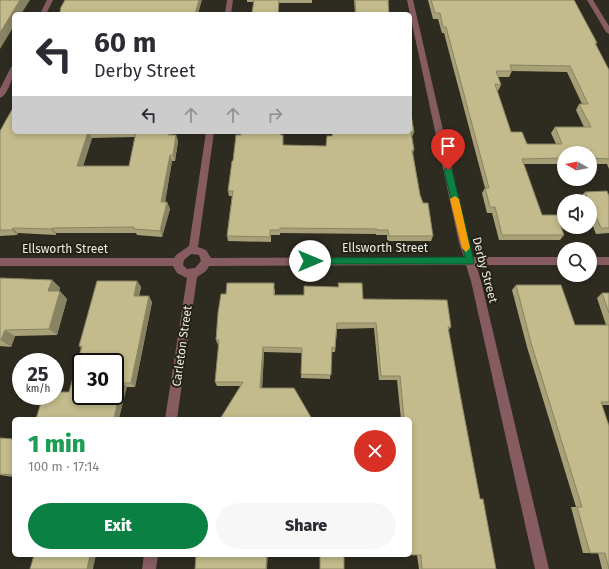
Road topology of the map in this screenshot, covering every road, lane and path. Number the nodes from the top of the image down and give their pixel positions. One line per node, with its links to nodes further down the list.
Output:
1 (50, 0): 5 (street)
2 (230, 0): 6 (street)
3 (410, 0): 12 (street, Derby Street)
4 (590, 0): 7 (street)
5 (44, 12)
6 (228, 12)
7 (609, 32)
8 (12, 73): 9 (street)
9 (0, 96)
10 (210, 134): 11 (street)
11 (193, 250): 17 (street); 18 (street)
12 (470, 261): 13 (street, Ellsworth Street); 18 (street, Ellsworth Street); 23 (street, Derby Street)
13 (557, 261)
14 (597, 261): 15 (street)
15 (609, 261)
16 (0, 262): 17 (street, Ellsworth Street)
17 (178, 262): 19 (street)
18 (207, 262): 19 (street)
19 (192, 274): 20 (street, Carleton Street)
20 (171, 417)
21 (152, 557): 22 (street)
22 (150, 569)
23 (542, 569)

